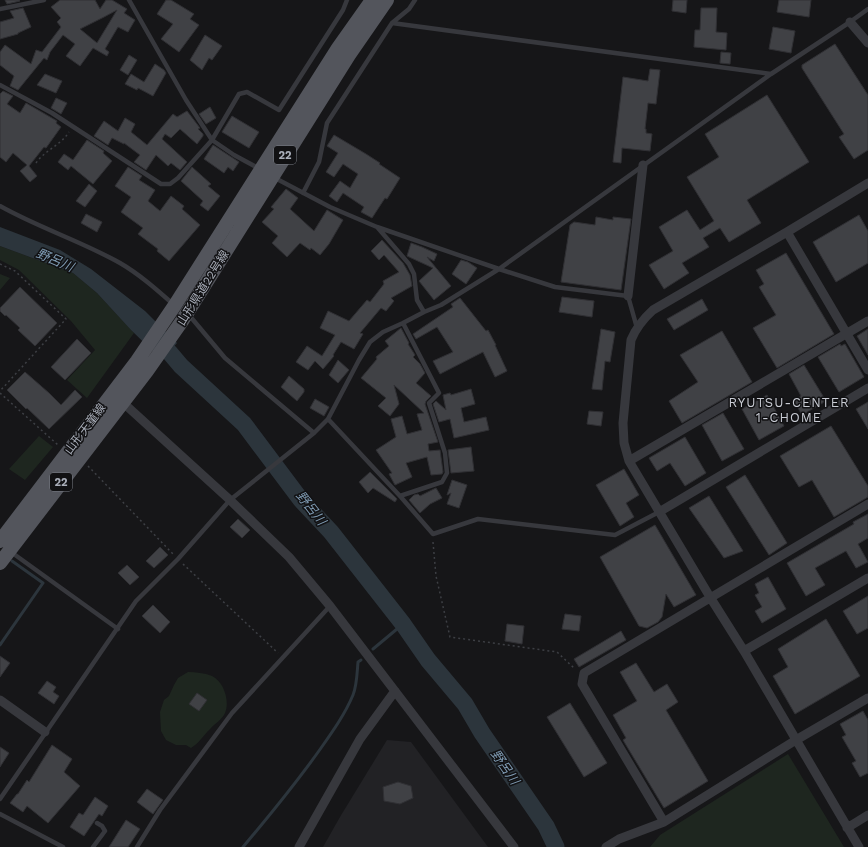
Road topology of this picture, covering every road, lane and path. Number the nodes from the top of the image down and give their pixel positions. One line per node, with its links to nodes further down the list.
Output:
1 (44, 0): 7 (lane)
2 (129, 0): 15 (lane)
3 (347, 0): 15 (lane)
4 (372, 0): 18 (main road, 山形県道22号線 / 22)
5 (387, 0): 18 (main road, 山形県道22号線 / 22)
6 (415, 0): 10 (lane)
7 (0, 9)
8 (868, 9): 9 (lane)
9 (850, 22): 11 (street); 12 (lane)
10 (392, 23): 12 (lane); 20 (lane)
11 (868, 43)
12 (771, 74): 17 (lane)
13 (0, 85): 14 (lane)
14 (72, 126): 15 (lane); 16 (path)
15 (212, 140): 18 (lane)
16 (36, 163)
17 (643, 164): 25 (lane); 26 (street)
18 (267, 173): 20 (lane); 27 (main road, 山形県道22号線 / 22); 29 (main road, 山形県道22号線 / 22)
19 (868, 183): 23 (street)
20 (303, 193): 22 (lane)
21 (0, 206): 27 (lane)
22 (377, 227): 25 (lane); 28 (lane)
23 (786, 232): 32 (street); 33 (street)
24 (0, 264): 36 (path)
25 (499, 269): 26 (lane); 28 (lane)
26 (628, 296): 32 (lane)
27 (172, 309): 37 (main road, 山形県道22号線 / 22)
28 (424, 312): 31 (lane)
29 (185, 317): 37 (main road, 山形県道22号線 / 22); 39 (lane)
30 (868, 321): 33 (street)
31 (403, 323): 38 (lane); 42 (lane)
32 (637, 328): 41 (street)
33 (846, 334): 34 (street); 41 (street)
34 (868, 370)
35 (868, 388): 45 (street)
36 (0, 392): 40 (path)
37 (117, 398): 40 (main road, 山形天童線 / 22); 43 (street); 47 (main road, 山形県道22号線 / 22)
38 (328, 419): 39 (lane); 42 (lane)
39 (314, 433): 43 (lane)
40 (67, 452): 47 (main road, 山形天童線 / 22)
41 (629, 461): 45 (street)
42 (400, 496): 46 (lane)
43 (230, 500): 51 (street); 52 (lane)
44 (868, 504): 50 (street)
45 (659, 512): 46 (lane); 50 (street)
46 (433, 534): 54 (path)
47 (5, 546): 48 (main road, 山形県道22号線 / 22); 52 (lane)
48 (0, 563)
49 (868, 578): 53 (street)
50 (710, 598): 53 (street); 54 (street)
51 (330, 606): 55 (street); 68 (lane)
52 (118, 629): 58 (lane)
53 (744, 651): 59 (street)
54 (584, 677): 63 (street)
55 (395, 691): 69 (street); 70 (street)
56 (868, 698): 59 (street)
57 (0, 700): 58 (street)
58 (45, 732): 60 (lane)
59 (796, 740): 63 (street); 65 (street)
60 (0, 799)
61 (0, 814): 66 (lane)
62 (868, 815): 65 (street)
63 (664, 822): 71 (street)
64 (97, 823): 67 (lane)
65 (847, 828): 72 (street)
66 (64, 847)
67 (93, 847)
68 (136, 847)
69 (299, 847)
70 (514, 847)
71 (606, 847)
72 (859, 847)

